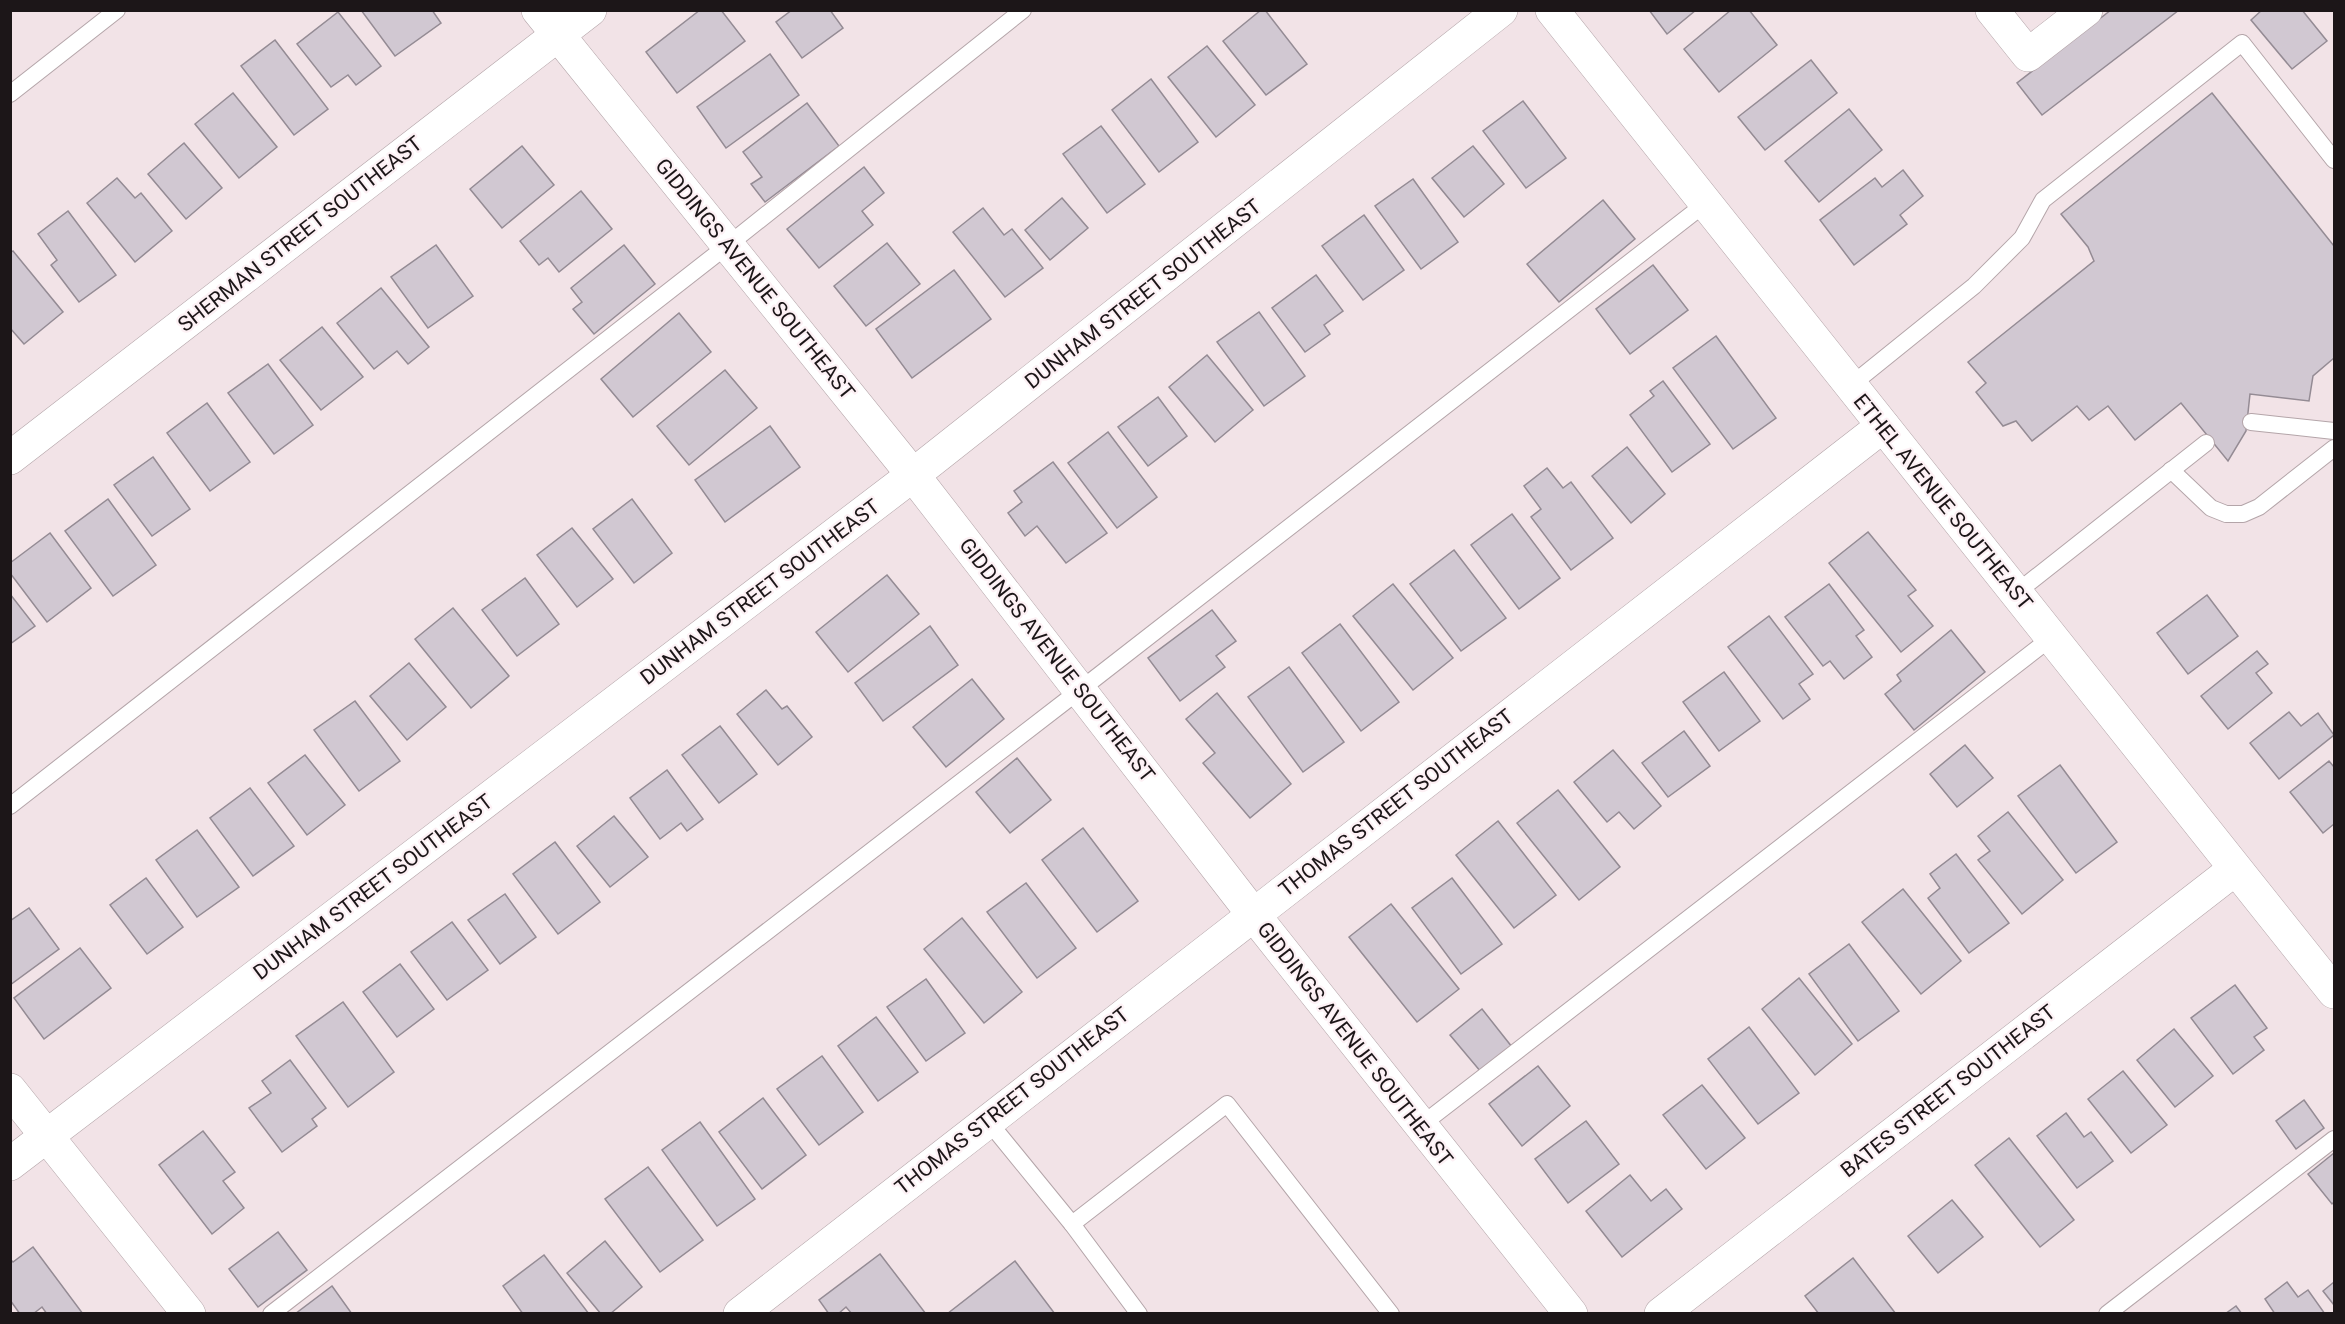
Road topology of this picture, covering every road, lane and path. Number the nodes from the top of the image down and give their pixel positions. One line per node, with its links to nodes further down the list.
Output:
1 (117, 10): 9 (lane)
2 (590, 10): 8 (street, SHERMAN STREET SOUTHEAST)
3 (1023, 10): 12 (lane)
4 (1501, 10): 21 (street, DUNHAM STREET SOUTHEAST)
5 (1552, 10): 11 (street, ETHEL AVENUE SOUTHEAST)
6 (1992, 10): 7 (street)
7 (2086, 10)
8 (548, 23): 12 (street, GIDDINGS AVENUE SOUTHEAST); 19 (street, SHERMAN STREET SOUTHEAST)
9 (10, 94)
10 (2334, 160): 13 (lane)
11 (1706, 203): 13 (street, ETHEL AVENUE SOUTHEAST); 24 (lane)
12 (728, 245): 21 (street, GIDDINGS AVENUE SOUTHEAST); 25 (lane)
13 (1850, 386): 15 (street, ETHEL AVENUE SOUTHEAST)
14 (2251, 422): 16 (lane)
15 (1883, 426): 22 (street, ETHEL AVENUE SOUTHEAST); 27 (street, THOMAS STREET SOUTHEAST)
16 (2334, 431)
17 (2206, 443): 20 (lane)
18 (2334, 448): 20 (lane)
19 (10, 458)
20 (2171, 470): 22 (lane)
21 (914, 474): 24 (street, GIDDINGS AVENUE SOUTHEAST); 32 (street, DUNHAM STREET SOUTHEAST)
22 (2016, 593): 23 (street, ETHEL AVENUE SOUTHEAST)
23 (2052, 638): 26 (street, ETHEL AVENUE SOUTHEAST); 31 (lane)
24 (1080, 690): 27 (street, GIDDINGS AVENUE SOUTHEAST); 37 (lane)
25 (10, 806)
26 (2235, 869): 28 (street, ETHEL AVENUE SOUTHEAST); 42 (street, BATES STREET SOUTHEAST)
27 (1253, 914): 30 (street, THOMAS STREET SOUTHEAST); 31 (street, GIDDINGS AVENUE SOUTHEAST)
28 (2334, 992)
29 (10, 1090): 32 (street)
30 (988, 1121): 35 (lane); 38 (street, THOMAS STREET SOUTHEAST)
31 (1420, 1126): 41 (street, GIDDINGS AVENUE SOUTHEAST)
32 (47, 1136): 34 (street, DUNHAM STREET SOUTHEAST); 36 (street)
33 (2334, 1140): 43 (lane)
34 (10, 1164)
35 (1072, 1224): 39 (lane); 40 (lane)
36 (189, 1314)
37 (271, 1314)
38 (740, 1314)
39 (1138, 1314)
40 (1391, 1314)
41 (1571, 1314)
42 (1661, 1314)
43 (2107, 1314)

